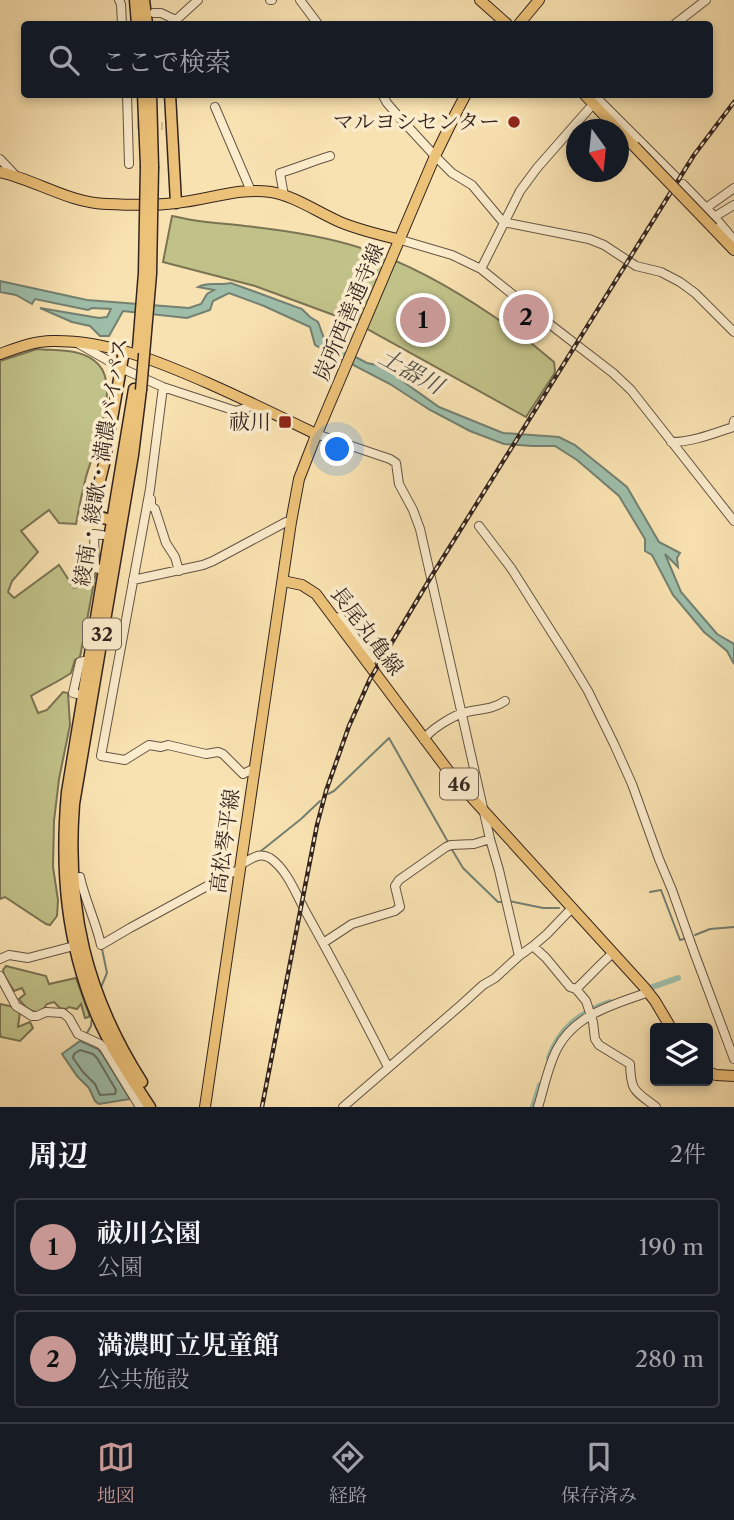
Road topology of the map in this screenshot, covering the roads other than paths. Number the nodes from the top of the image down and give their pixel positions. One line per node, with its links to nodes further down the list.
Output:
1 (119, 0): 10 (street)
2 (135, 0): 10 (highway)
3 (145, 0): 11 (highway)
4 (198, 0): 9 (street)
5 (300, 0): 12 (street)
6 (480, 0): 13 (main road)
7 (538, 0): 14 (main road)
8 (706, 0): 15 (street)
9 (154, 13)
10 (128, 20)
11 (147, 21)
12 (316, 21)
13 (504, 21)
14 (521, 21)
15 (679, 21)
16 (128, 98): 29 (street)
17 (143, 98): 30 (highway, 綾南・綾歌・満濃バイパス / 32)
18 (151, 98): 30 (highway, 綾南・綾歌・満濃バイパス / 32)
19 (170, 98): 38 (highway)
20 (384, 98): 27 (street)
21 (464, 98): 27 (main road)
22 (598, 99): 24 (main road); 33 (street); 42 (street)
23 (215, 107): 36 (street)
24 (611, 119)
25 (629, 141): 45 (main road, bridge)
26 (330, 156): 37 (street)
27 (436, 156): 42 (street); 43 (main road)
28 (0, 159): 32 (street)
29 (129, 164)
30 (149, 166): 58 (highway, 綾南・綾歌・満濃バイパス / 32, bridge)
31 (0, 172): 32 (main road, 炭所西善通寺線)
32 (15, 175): 38 (main road, 炭所西善通寺線)
33 (676, 177)
34 (683, 184): 40 (street)
35 (734, 188): 40 (street)
36 (251, 191): 37 (main road, 炭所西善通寺線); 38 (main road, 炭所西善通寺線)
37 (284, 196): 43 (main road, 炭所西善通寺線)
38 (176, 203)
39 (734, 205): 41 (street)
40 (706, 208): 41 (street)
41 (714, 216): 44 (street)
42 (503, 222): 46 (street); 47 (street)
43 (401, 240): 46 (street); 55 (main road, 炭所西善通寺線)
44 (734, 240)
45 (734, 250)
46 (481, 269): 56 (street)
47 (734, 332)
48 (76, 342): 49 (main road); 50 (main road); 51 (street)
49 (124, 351): 51 (highway); 53 (main road)
50 (0, 354)
51 (121, 368): 52 (street); 58 (highway)
52 (163, 387): 53 (street); 57 (street)
53 (255, 405): 55 (main road)
54 (734, 421): 56 (street)
55 (318, 431): 60 (main road); 72 (street)
56 (671, 442): 59 (street)
57 (150, 489): 64 (street); 65 (street)
58 (117, 521): 63 (highway, 綾南・綾歌・満濃バイパス / 32); 69 (highway, 綾南・綾歌・満濃バイパス / 32)
59 (734, 521)
60 (291, 522): 64 (street); 66 (main road)
61 (479, 526): 92 (street)
62 (102, 535): 63 (street)
63 (104, 570): 69 (highway, 綾南・綾歌・満濃バイパス / 32)
64 (178, 571): 65 (street)
65 (133, 580): 74 (street)
66 (283, 581): 67 (main road, 長尾丸亀線 / 46); 74 (main road, 高松琴平線)
67 (334, 617): 68 (street); 73 (main road, 長尾丸亀線 / 46)
68 (372, 660)
69 (93, 663): 70 (street); 78 (highway, 綾南・綾歌・満濃バイパス / 32); 81 (highway, 綾南・綾歌・満濃バイパス / 32)
70 (77, 694)
71 (505, 701): 72 (street)
72 (463, 713): 73 (street); 75 (street)
73 (424, 740): 75 (main road, 長尾丸亀線 / 46)
74 (255, 768): 77 (main road, 高松琴平線)
75 (485, 814): 76 (street); 79 (main road, 長尾丸亀線 / 46)
76 (490, 839): 80 (street); 84 (street)
77 (240, 867): 78 (street); 80 (street); 99 (main road, 高松琴平線)
78 (72, 878): 87 (highway, 綾南・綾歌・満濃バイパス / 32)
79 (572, 908): 82 (street); 83 (main road, 長尾丸亀線 / 46)
80 (323, 943): 93 (street)
81 (74, 946): 85 (street); 87 (highway, 綾南・綾歌・満濃バイパス / 32)
82 (533, 946): 84 (street); 88 (street)
83 (613, 953): 88 (street); 89 (main road, 長尾丸亀線 / 46)
84 (519, 956): 93 (street)
85 (0, 959)
86 (0, 976): 96 (street)
87 (89, 982): 97 (highway, 綾南・綾歌・満濃バイパス / 32); 98 (highway, 綾南・綾歌・満濃バイパス / 32)
88 (576, 989): 90 (street)
89 (647, 990): 90 (street); 91 (main road, 長尾丸亀線 / 46)
90 (590, 1012): 101 (street); 102 (street)
91 (668, 1023)
92 (734, 1059)
93 (388, 1067): 100 (street)
94 (713, 1073): 95 (main road)
95 (734, 1076)
96 (140, 1107)
97 (150, 1107)
98 (158, 1107)
99 (205, 1107)
100 (343, 1107)
101 (538, 1107)
102 (656, 1107)

